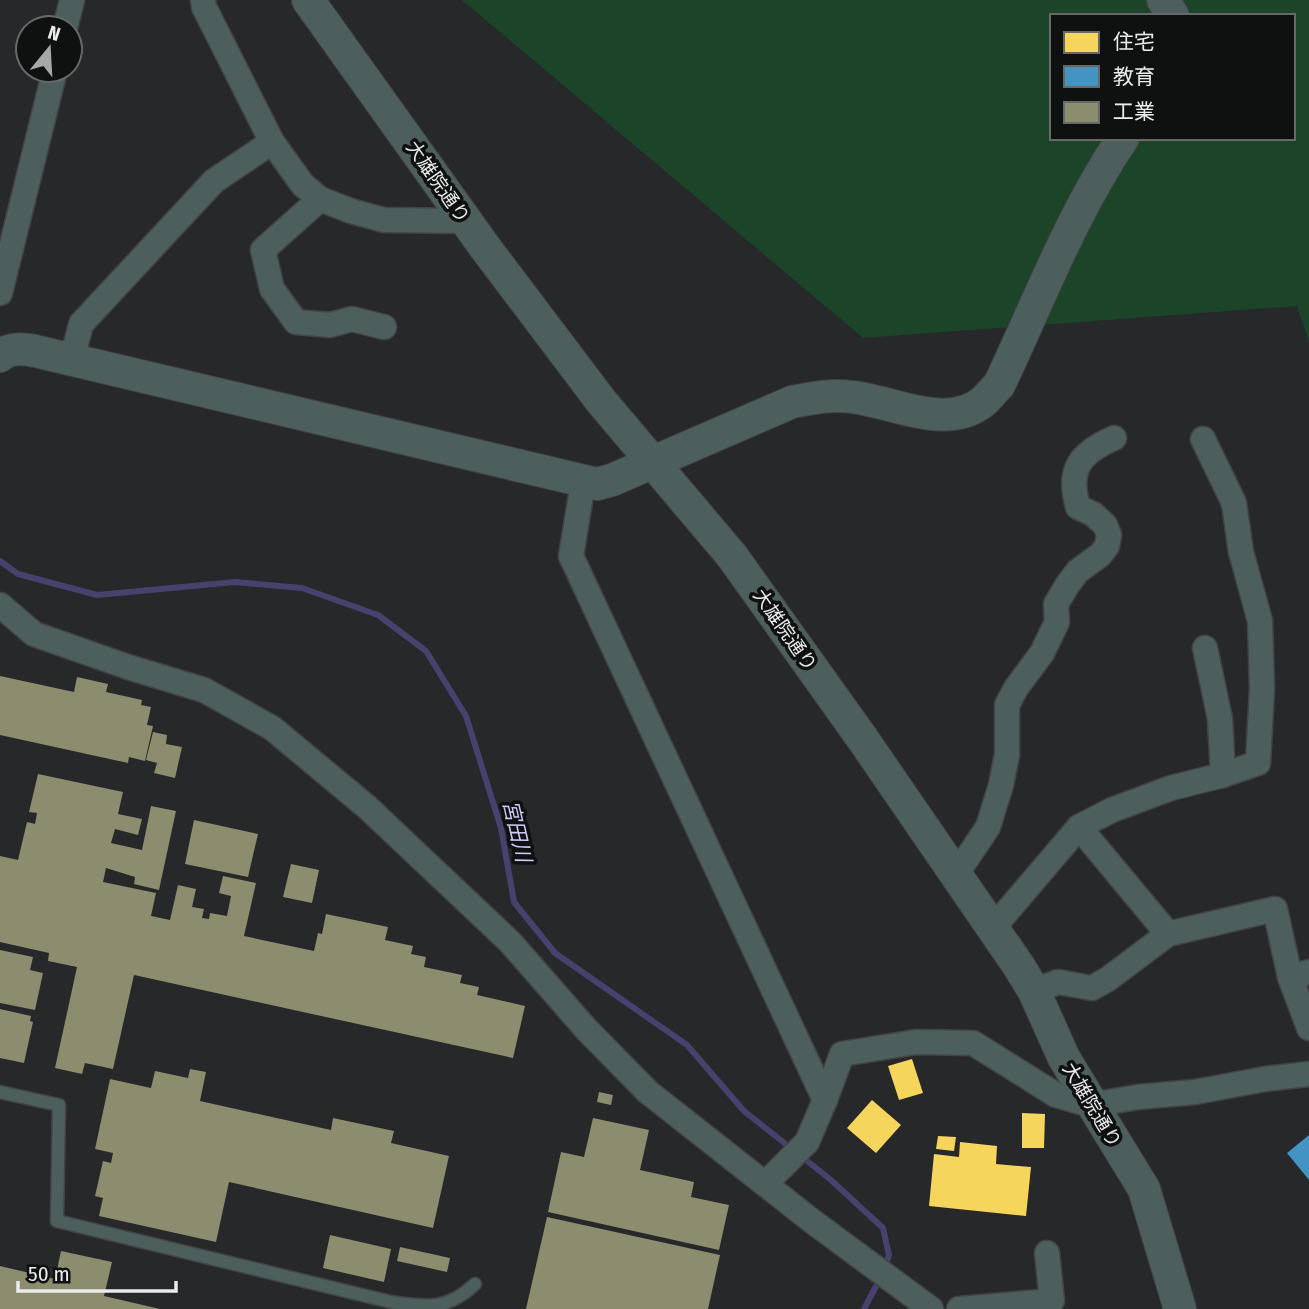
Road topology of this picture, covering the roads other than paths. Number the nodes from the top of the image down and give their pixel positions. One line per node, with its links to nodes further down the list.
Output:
1 (203, 0): 5 (street)
2 (308, 0): 7 (street, 大雄院通り)
3 (52, 84): 8 (street)
4 (1122, 140): 14 (street)
5 (272, 142): 6 (street); 11 (street)
6 (320, 199): 7 (street); 9 (street)
7 (466, 221): 14 (street, 大雄院通り)
8 (0, 293)
9 (384, 327)
10 (1, 352): 11 (street)
11 (72, 359): 15 (street)
12 (1114, 438): 20 (street)
13 (1203, 439): 18 (street)
14 (653, 461): 15 (street); 20 (street, 大雄院通り)
15 (583, 483): 28 (street)
16 (0, 605): 30 (street)
17 (1205, 649): 18 (street)
18 (1223, 775): 19 (street)
19 (1079, 827): 21 (street); 22 (street)
20 (956, 876): 21 (street, 大雄院通り)
21 (993, 928): 24 (street, 大雄院通り)
22 (1168, 934): 23 (street); 24 (street)
23 (1300, 975): 25 (street)
24 (1034, 991): 29 (street, 大雄院通り)
25 (1309, 1028)
26 (1309, 1073): 29 (street)
27 (0, 1092): 32 (lane)
28 (825, 1100): 29 (street); 30 (street)
29 (1091, 1105): 35 (street, 大雄院通り)
30 (765, 1184): 33 (street)
31 (1047, 1253): 34 (street)
32 (475, 1284)
33 (931, 1309)
34 (959, 1309)
35 (1180, 1309)

